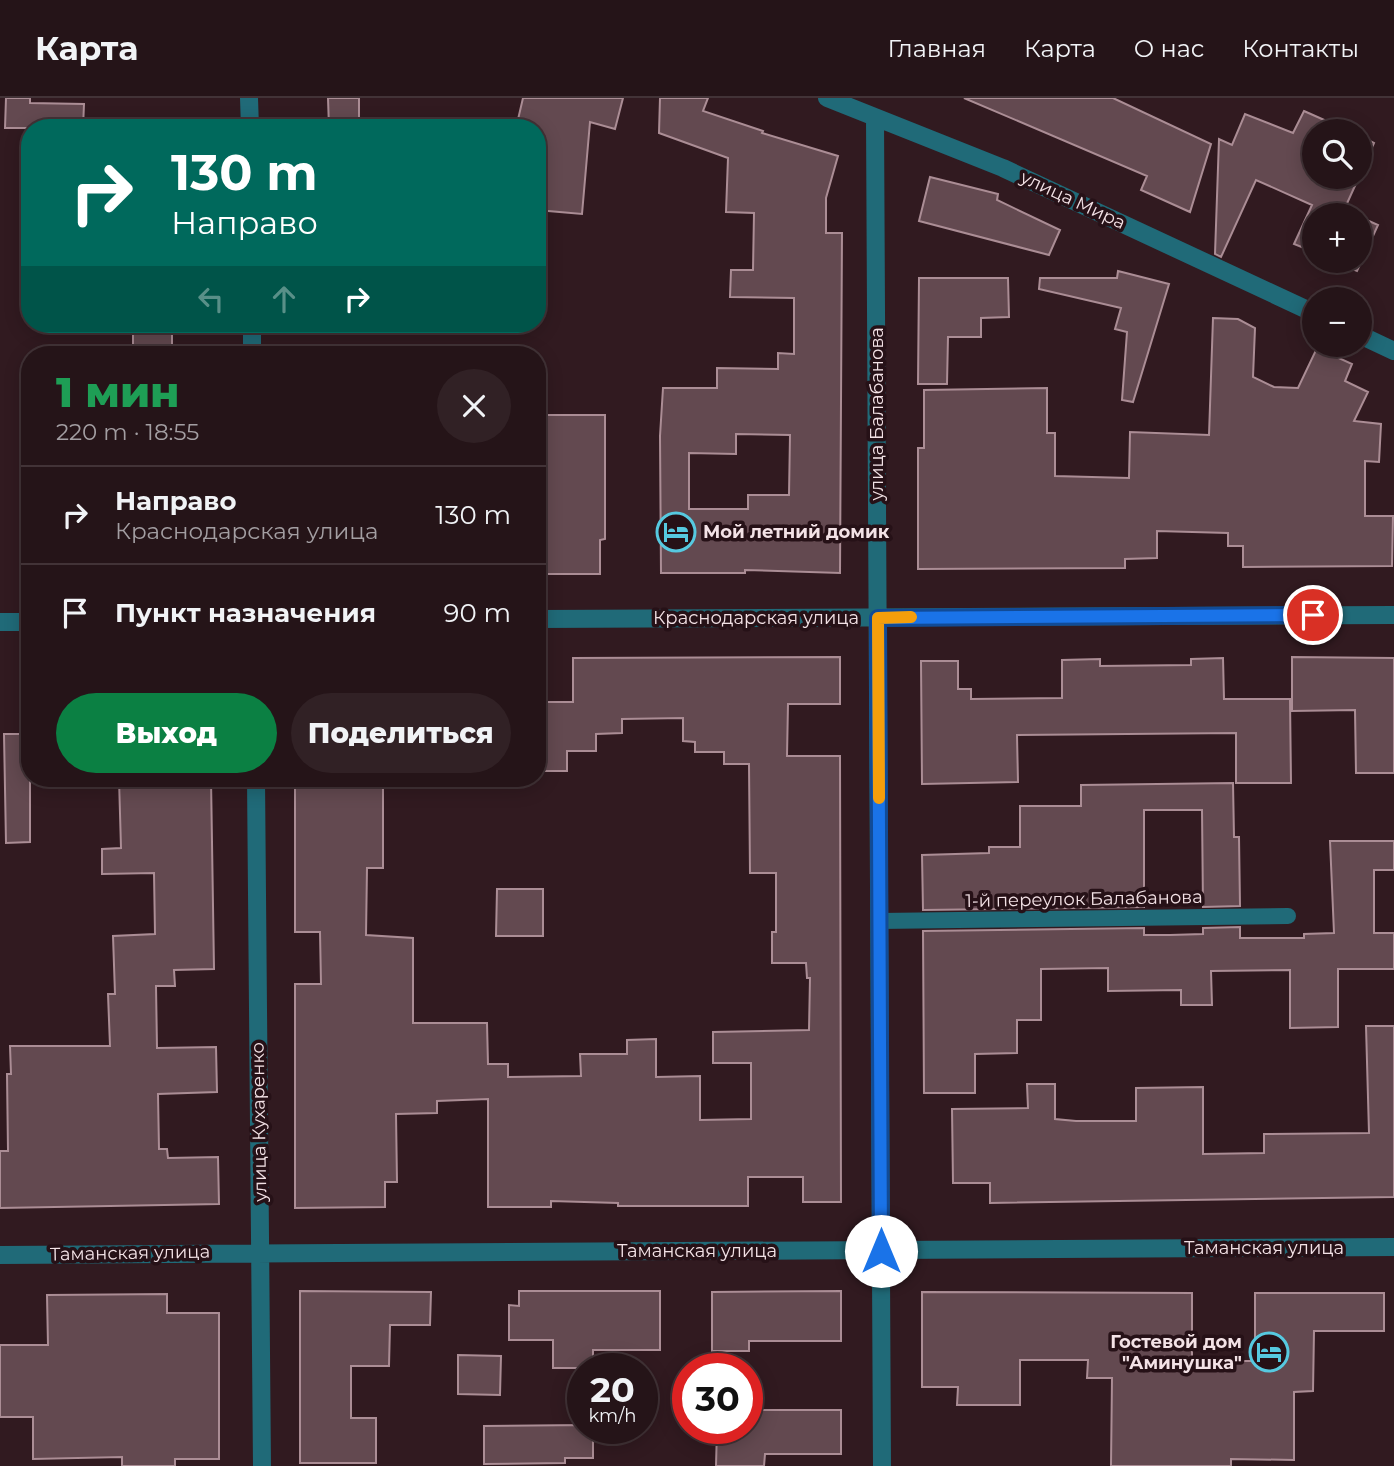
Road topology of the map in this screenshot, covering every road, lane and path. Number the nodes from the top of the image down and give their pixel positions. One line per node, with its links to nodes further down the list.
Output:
1 (249, 98): 4 (street)
2 (827, 98): 3 (street, улица Мира)
3 (875, 118): 5 (street, улица Мира); 9 (street, улица Балабанова)
4 (250, 119)
5 (1302, 307)
6 (1372, 341): 7 (street)
7 (1394, 351)
8 (1394, 615): 9 (street, Краснодарская улица)
9 (878, 618): 10 (street, Краснодарская улица); 15 (street, улица Балабанова)
10 (546, 619)
11 (0, 622): 12 (street)
12 (21, 622)
13 (256, 787): 18 (street, улица Кухаренко)
14 (1288, 916): 15 (lane, 1-й переулок Балабанова)
15 (879, 921): 17 (street, улица Балабанова)
16 (1394, 1247): 17 (street, Таманская улица)
17 (881, 1251): 18 (street, Таманская улица); 21 (street, улица Балабанова)
18 (260, 1252): 19 (street, Таманская улица); 20 (street, улица Кухаренко)
19 (0, 1255)
20 (262, 1466)
21 (883, 1466)

